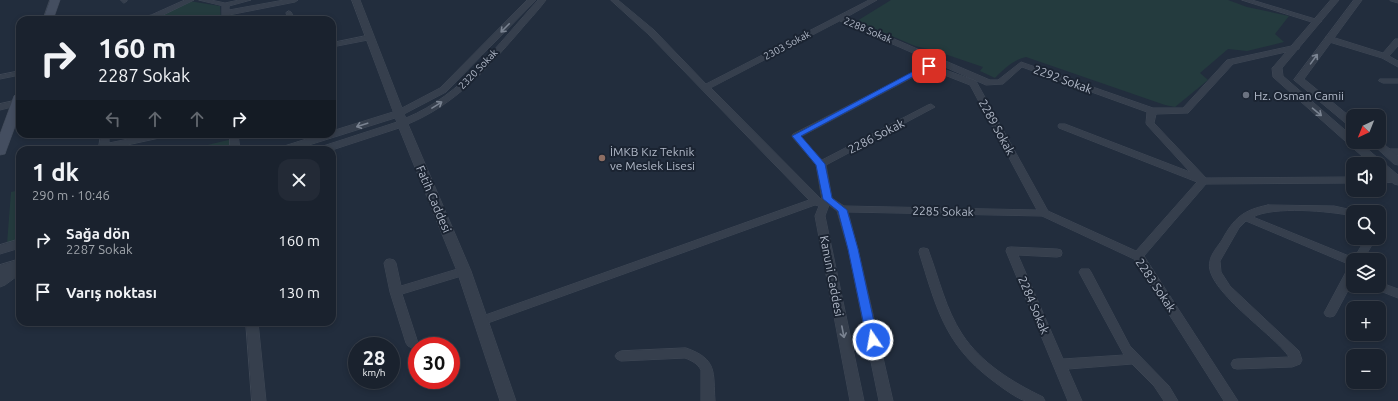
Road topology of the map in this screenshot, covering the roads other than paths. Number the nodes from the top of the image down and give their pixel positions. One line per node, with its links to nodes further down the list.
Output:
1 (55, 0): 18 (main road)
2 (190, 0): 19 (street)
3 (202, 0): 17 (street)
4 (248, 0): 17 (street)
5 (295, 0): 17 (street)
6 (356, 0): 23 (street, Fatih Caddesi)
7 (532, 0): 41 (street, 2320 Sokak, one-way to 41)
8 (542, 0): 41 (street, 2320 Sokak, one-way to 8)
9 (614, 0): 35 (street)
10 (1245, 0): 22 (street)
11 (1335, 0): 22 (street)
12 (1358, 0): 24 (street)
13 (1393, 0): 15 (street)
14 (872, 1): 21 (street, 2303 Sokak)
15 (1398, 1)
16 (289, 12): 20 (street)
17 (226, 13)
18 (49, 16)
19 (159, 16)
20 (290, 16)
21 (840, 18): 34 (street, 2288 Sokak); 35 (street, 2303 Sokak)
22 (1318, 20): 27 (street)
23 (370, 37): 26 (street); 41 (street, Fatih Caddesi)
24 (1329, 39): 28 (street); 42 (street, one-way to 24)
25 (1398, 41): 28 (street)
26 (336, 43)
27 (1296, 47): 40 (street); 55 (street, one-way to 55)
28 (1385, 56): 29 (street)
29 (1398, 65)
30 (16, 74): 31 (street)
31 (0, 77)
32 (1383, 81): 33 (street)
33 (1398, 81)
34 (1000, 82): 36 (street); 40 (street, 2292 Sokak)
35 (705, 88): 63 (street)
36 (979, 95): 57 (street, 2289 Sokak); 66 (street, 2289 Sokak)
37 (16, 100): 38 (street)
38 (0, 107)
39 (931, 107): 57 (street, 2286 Sokak)
40 (1152, 111): 62 (street)
41 (401, 117): 45 (street, one-way to 45); 51 (street); 78 (street, Fatih Caddesi)
42 (1346, 118)
43 (15, 121): 48 (main road)
44 (1062, 126): 62 (street)
45 (336, 135)
46 (146, 138): 49 (street)
47 (325, 138): 50 (street, one-way to 50)
48 (1, 145)
49 (109, 146)
50 (296, 146)
51 (331, 146)
52 (1382, 149): 53 (street)
53 (1386, 152): 54 (street); 56 (street)
54 (1398, 152)
55 (1370, 157)
56 (1398, 162)
57 (821, 164): 63 (street, Kanuni Caddesi)
58 (1386, 171): 61 (street)
59 (1346, 180): 62 (street)
60 (1386, 180): 61 (street)
61 (1397, 180)
62 (1203, 181): 72 (street)
63 (822, 202): 64 (street); 86 (street); 96 (street, Kanuni Caddesi, one-way to 96)
64 (842, 210): 66 (street, 2285 Sokak); 97 (street, Kanuni Caddesi)
65 (1346, 211): 67 (street)
66 (1044, 213): 72 (street, 2283 Sokak)
67 (1244, 217): 73 (street); 92 (street)
68 (16, 244): 69 (street)
69 (0, 250)
70 (924, 252): 98 (street)
71 (1058, 253): 91 (street, 2284 Sokak)
72 (1138, 256): 101 (street, 2283 Sokak)
73 (1346, 259)
74 (390, 263): 83 (street)
75 (16, 264): 76 (street)
76 (0, 270)
77 (16, 270): 80 (street)
78 (464, 271): 83 (street); 86 (street, Fatih Caddesi)
79 (1085, 272): 90 (street)
80 (0, 282)
81 (1346, 284): 85 (street)
82 (1386, 289): 84 (street)
83 (396, 292): 88 (street)
84 (1398, 294)
85 (1330, 313)
86 (481, 322): 94 (street, Fatih Caddesi)
87 (252, 326): 93 (street)
88 (410, 337)
89 (621, 356): 95 (street)
90 (1133, 359): 91 (street); 100 (street)
91 (1059, 364): 99 (street, 2284 Sokak)
92 (1237, 364)
93 (259, 401)
94 (508, 401)
95 (708, 401)
96 (857, 401)
97 (886, 401)
98 (1038, 401)
99 (1075, 401)
100 (1172, 401)
101 (1231, 401)

